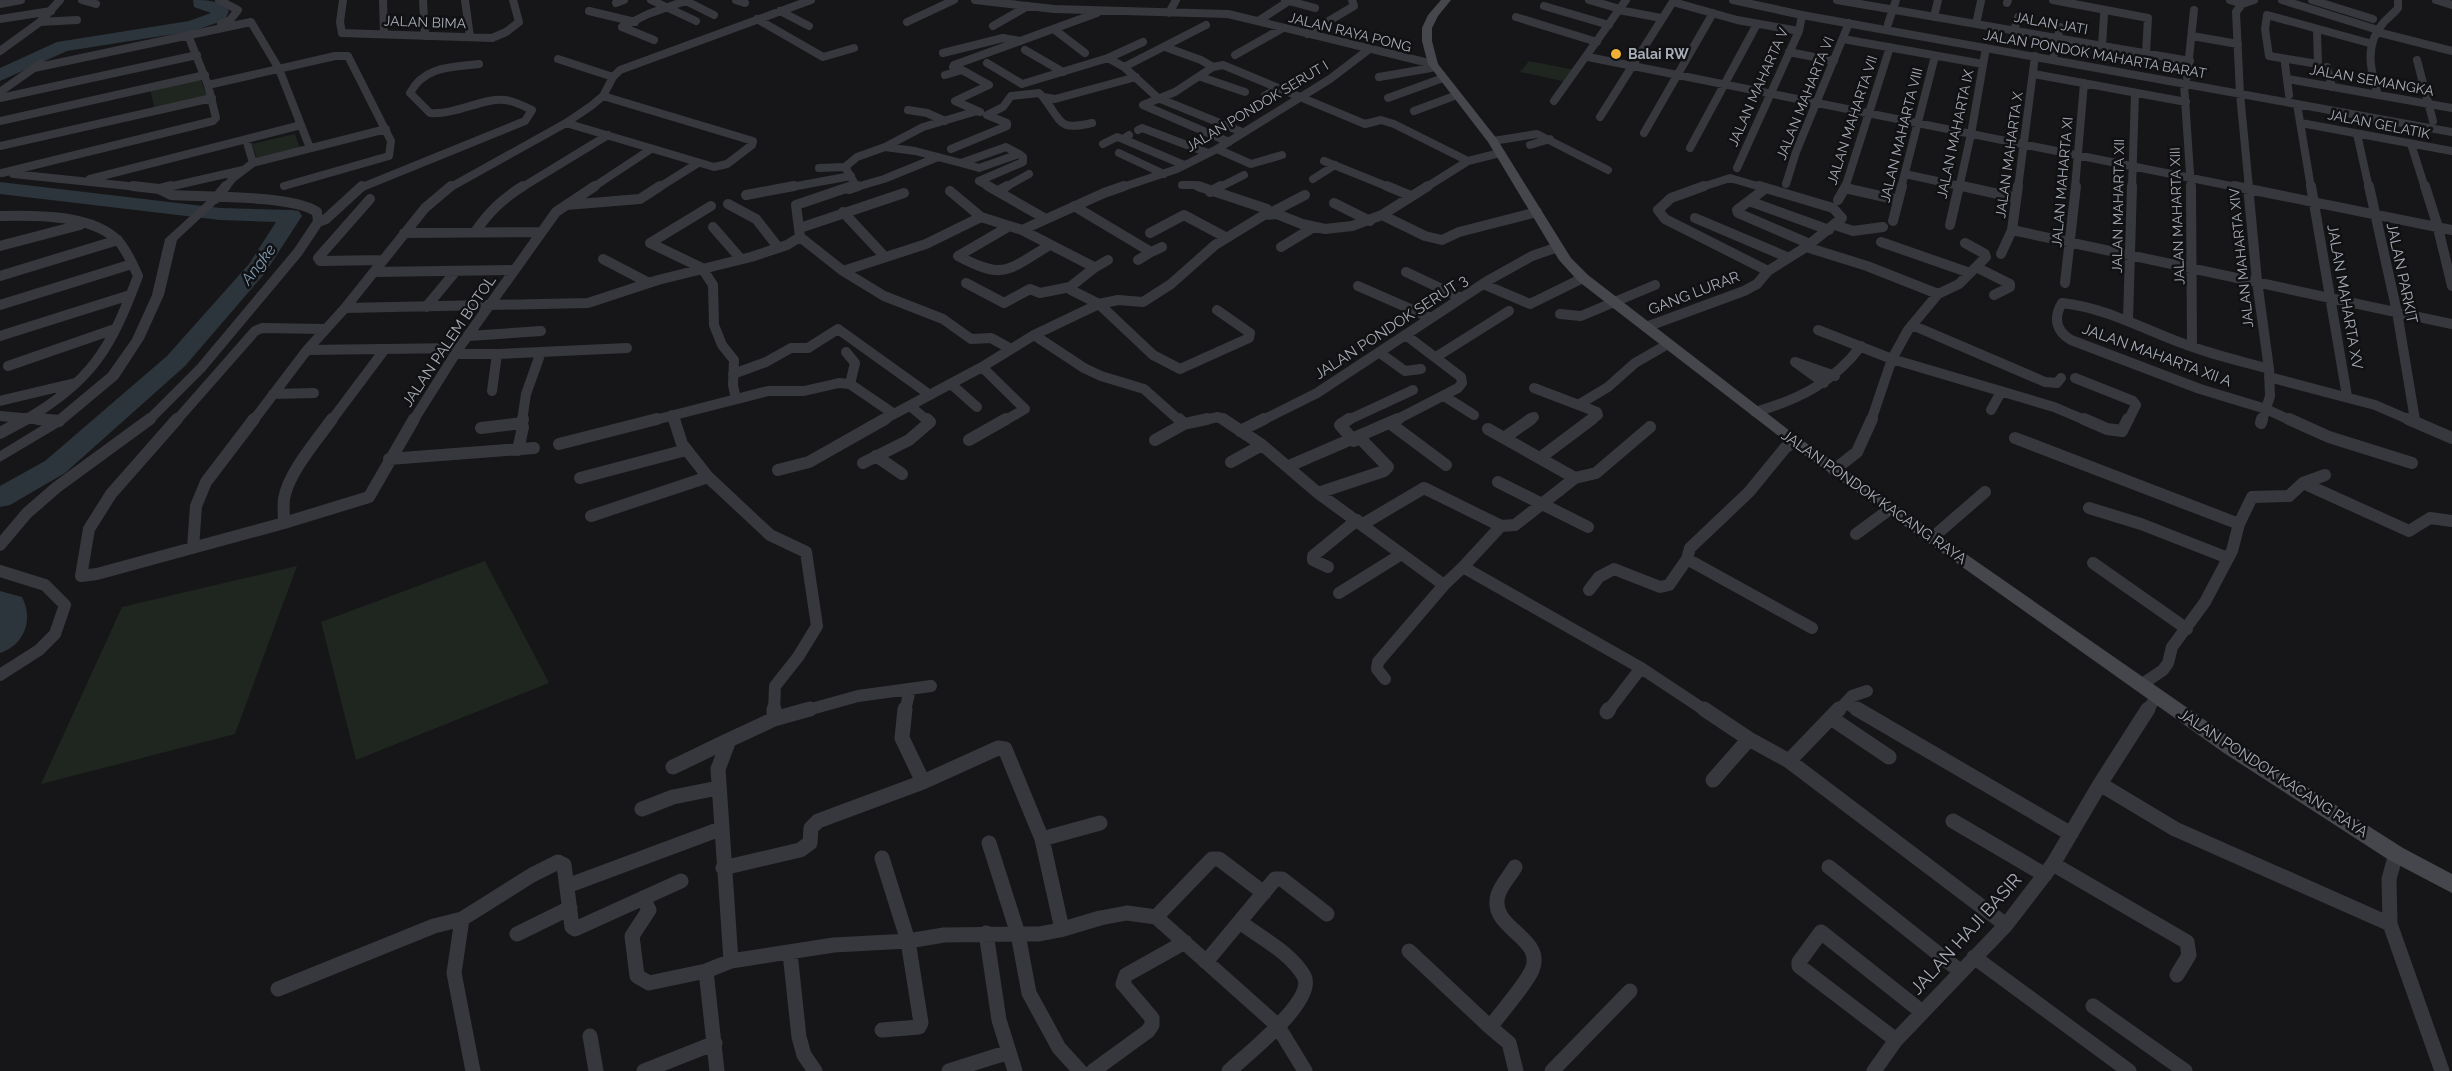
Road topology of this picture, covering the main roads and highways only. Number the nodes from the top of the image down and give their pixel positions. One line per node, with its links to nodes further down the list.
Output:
1 (1446, 0): 2 (main road, JALAN PONDOK KACANG RAYA)
2 (2452, 884)

